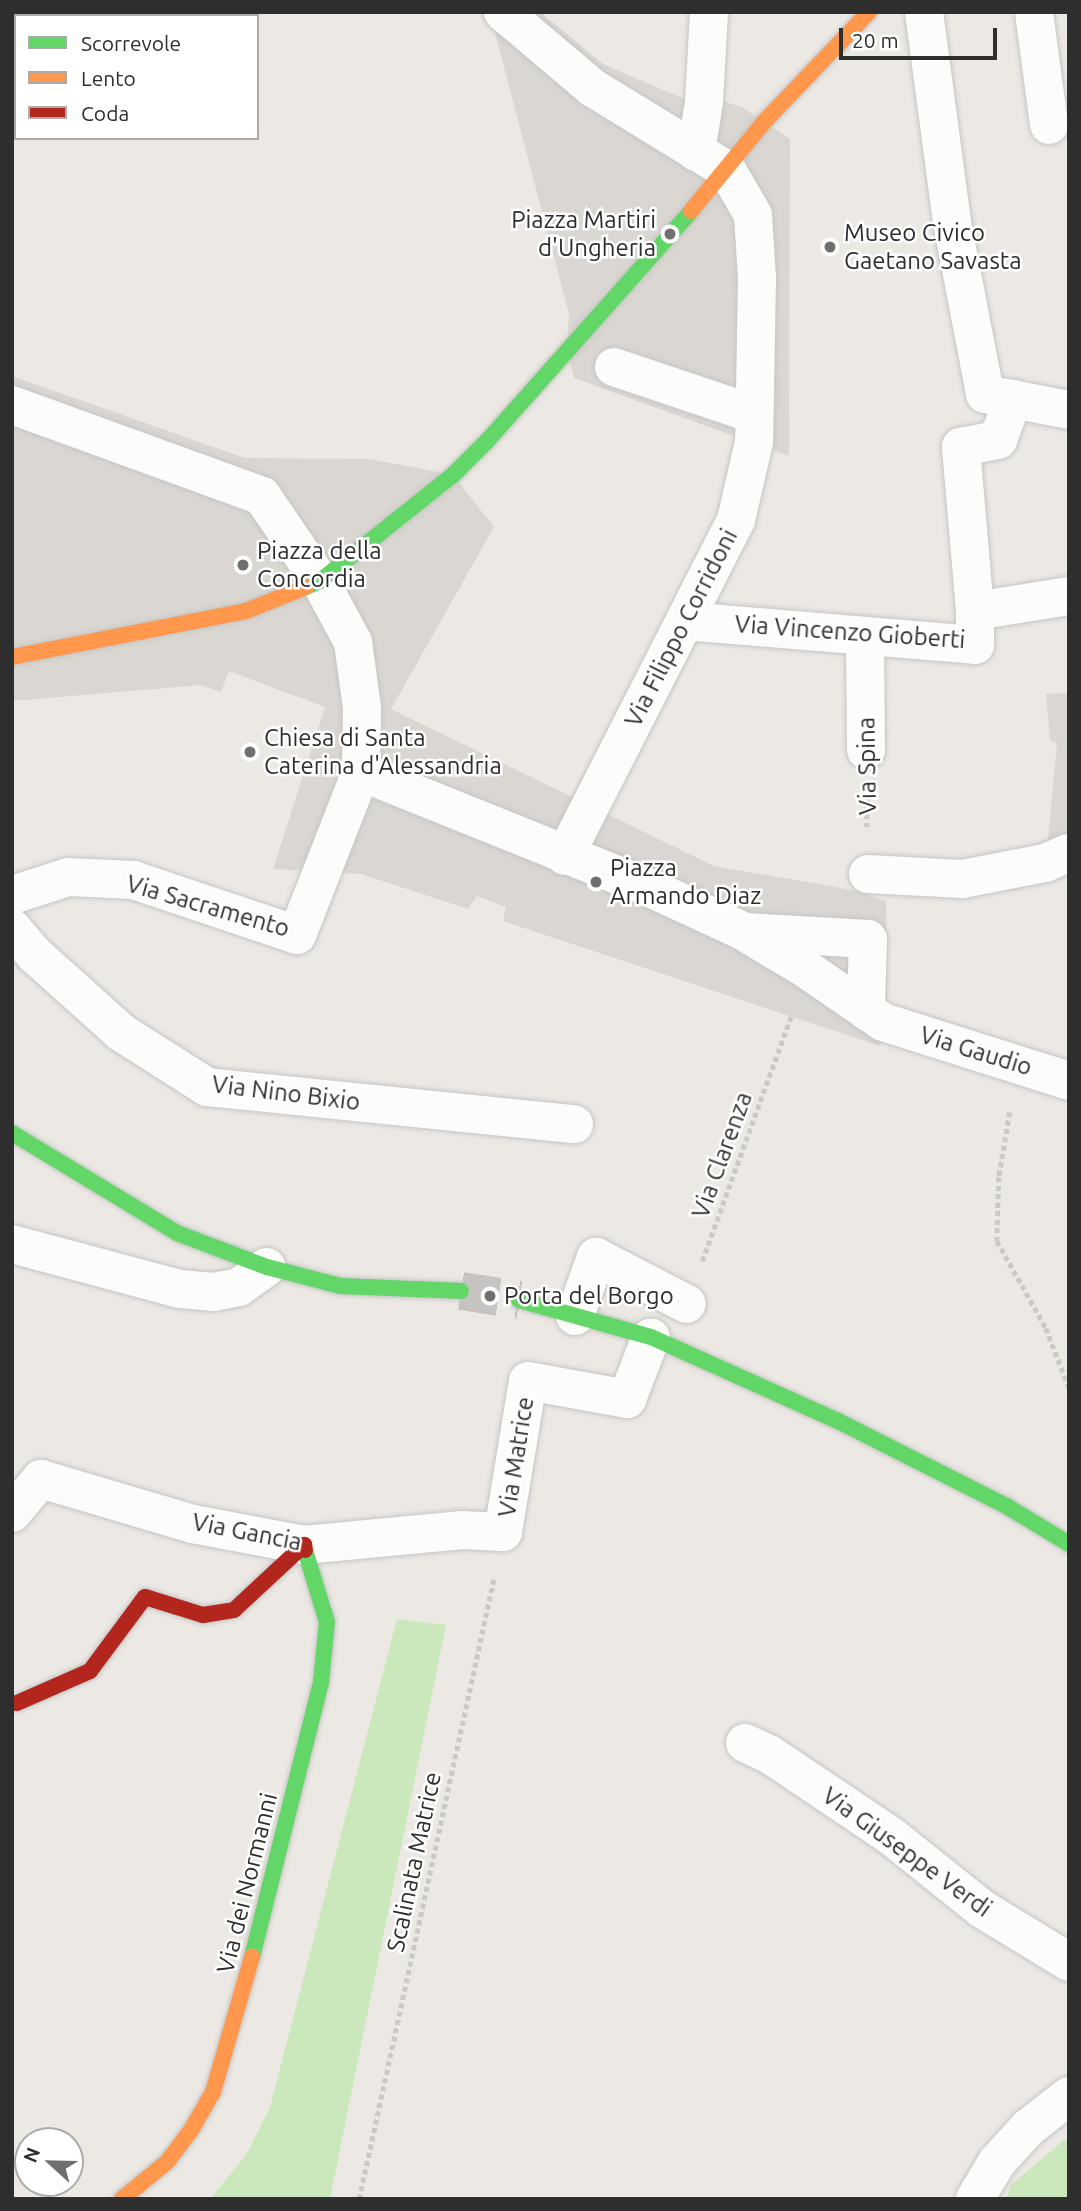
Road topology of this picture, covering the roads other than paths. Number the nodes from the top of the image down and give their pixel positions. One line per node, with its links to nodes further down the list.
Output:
1 (709, 12): 7 (street)
2 (869, 12): 7 (street)
3 (924, 12): 9 (street)
4 (1034, 12): 6 (street)
5 (505, 14): 7 (street)
6 (1049, 125)
7 (711, 161): 12 (street, Via Filippo Corridoni); 13 (street)
8 (614, 367): 12 (street)
9 (1013, 399): 11 (street); 15 (street)
10 (12, 405): 13 (street)
11 (1069, 410)
12 (754, 428): 16 (street, Via Filippo Corridoni)
13 (320, 582): 18 (street); 20 (street)
14 (1069, 596): 15 (street, Via Vincenzo Gioberti)
15 (975, 611): 17 (street, Via Vincenzo Gioberti)
16 (685, 621): 17 (street, Via Vincenzo Gioberti); 22 (street, Via Filippo Corridoni)
17 (866, 636): 19 (street, Via Spina)
18 (12, 657)
19 (866, 750)
20 (361, 772): 22 (street, Via Gaudio); 24 (street, Via Sacramento)
21 (1069, 853): 23 (street)
22 (565, 856): 26 (street, Via Gaudio)
23 (868, 874)
24 (12, 895)
25 (12, 928): 29 (street, Via Nino Bixio)
26 (745, 932): 27 (street, Via Gaudio); 27 (street)
27 (875, 1017): 28 (street, Via Gaudio)
28 (1069, 1081)
29 (575, 1124)
30 (12, 1133): 32 (street)
31 (12, 1244): 32 (street)
32 (267, 1267): 33 (street)
33 (461, 1291)
34 (519, 1300): 36 (street)
35 (687, 1304): 36 (street)
36 (575, 1316): 37 (street)
37 (651, 1337): 40 (street, Via Matrice); 41 (street)
38 (26, 1473): 39 (street, Via Gancia); 42 (street, Via Gancia)
39 (12, 1513)
40 (503, 1532): 42 (street, Via Gancia)
41 (1069, 1544)
42 (304, 1545): 43 (street); 47 (street, Via dei Normanni)
43 (17, 1703)
44 (745, 1743): 45 (street, Via Giuseppe Verdi)
45 (1069, 1962)
46 (1069, 2096): 48 (street)
47 (122, 2199)
48 (975, 2199)

